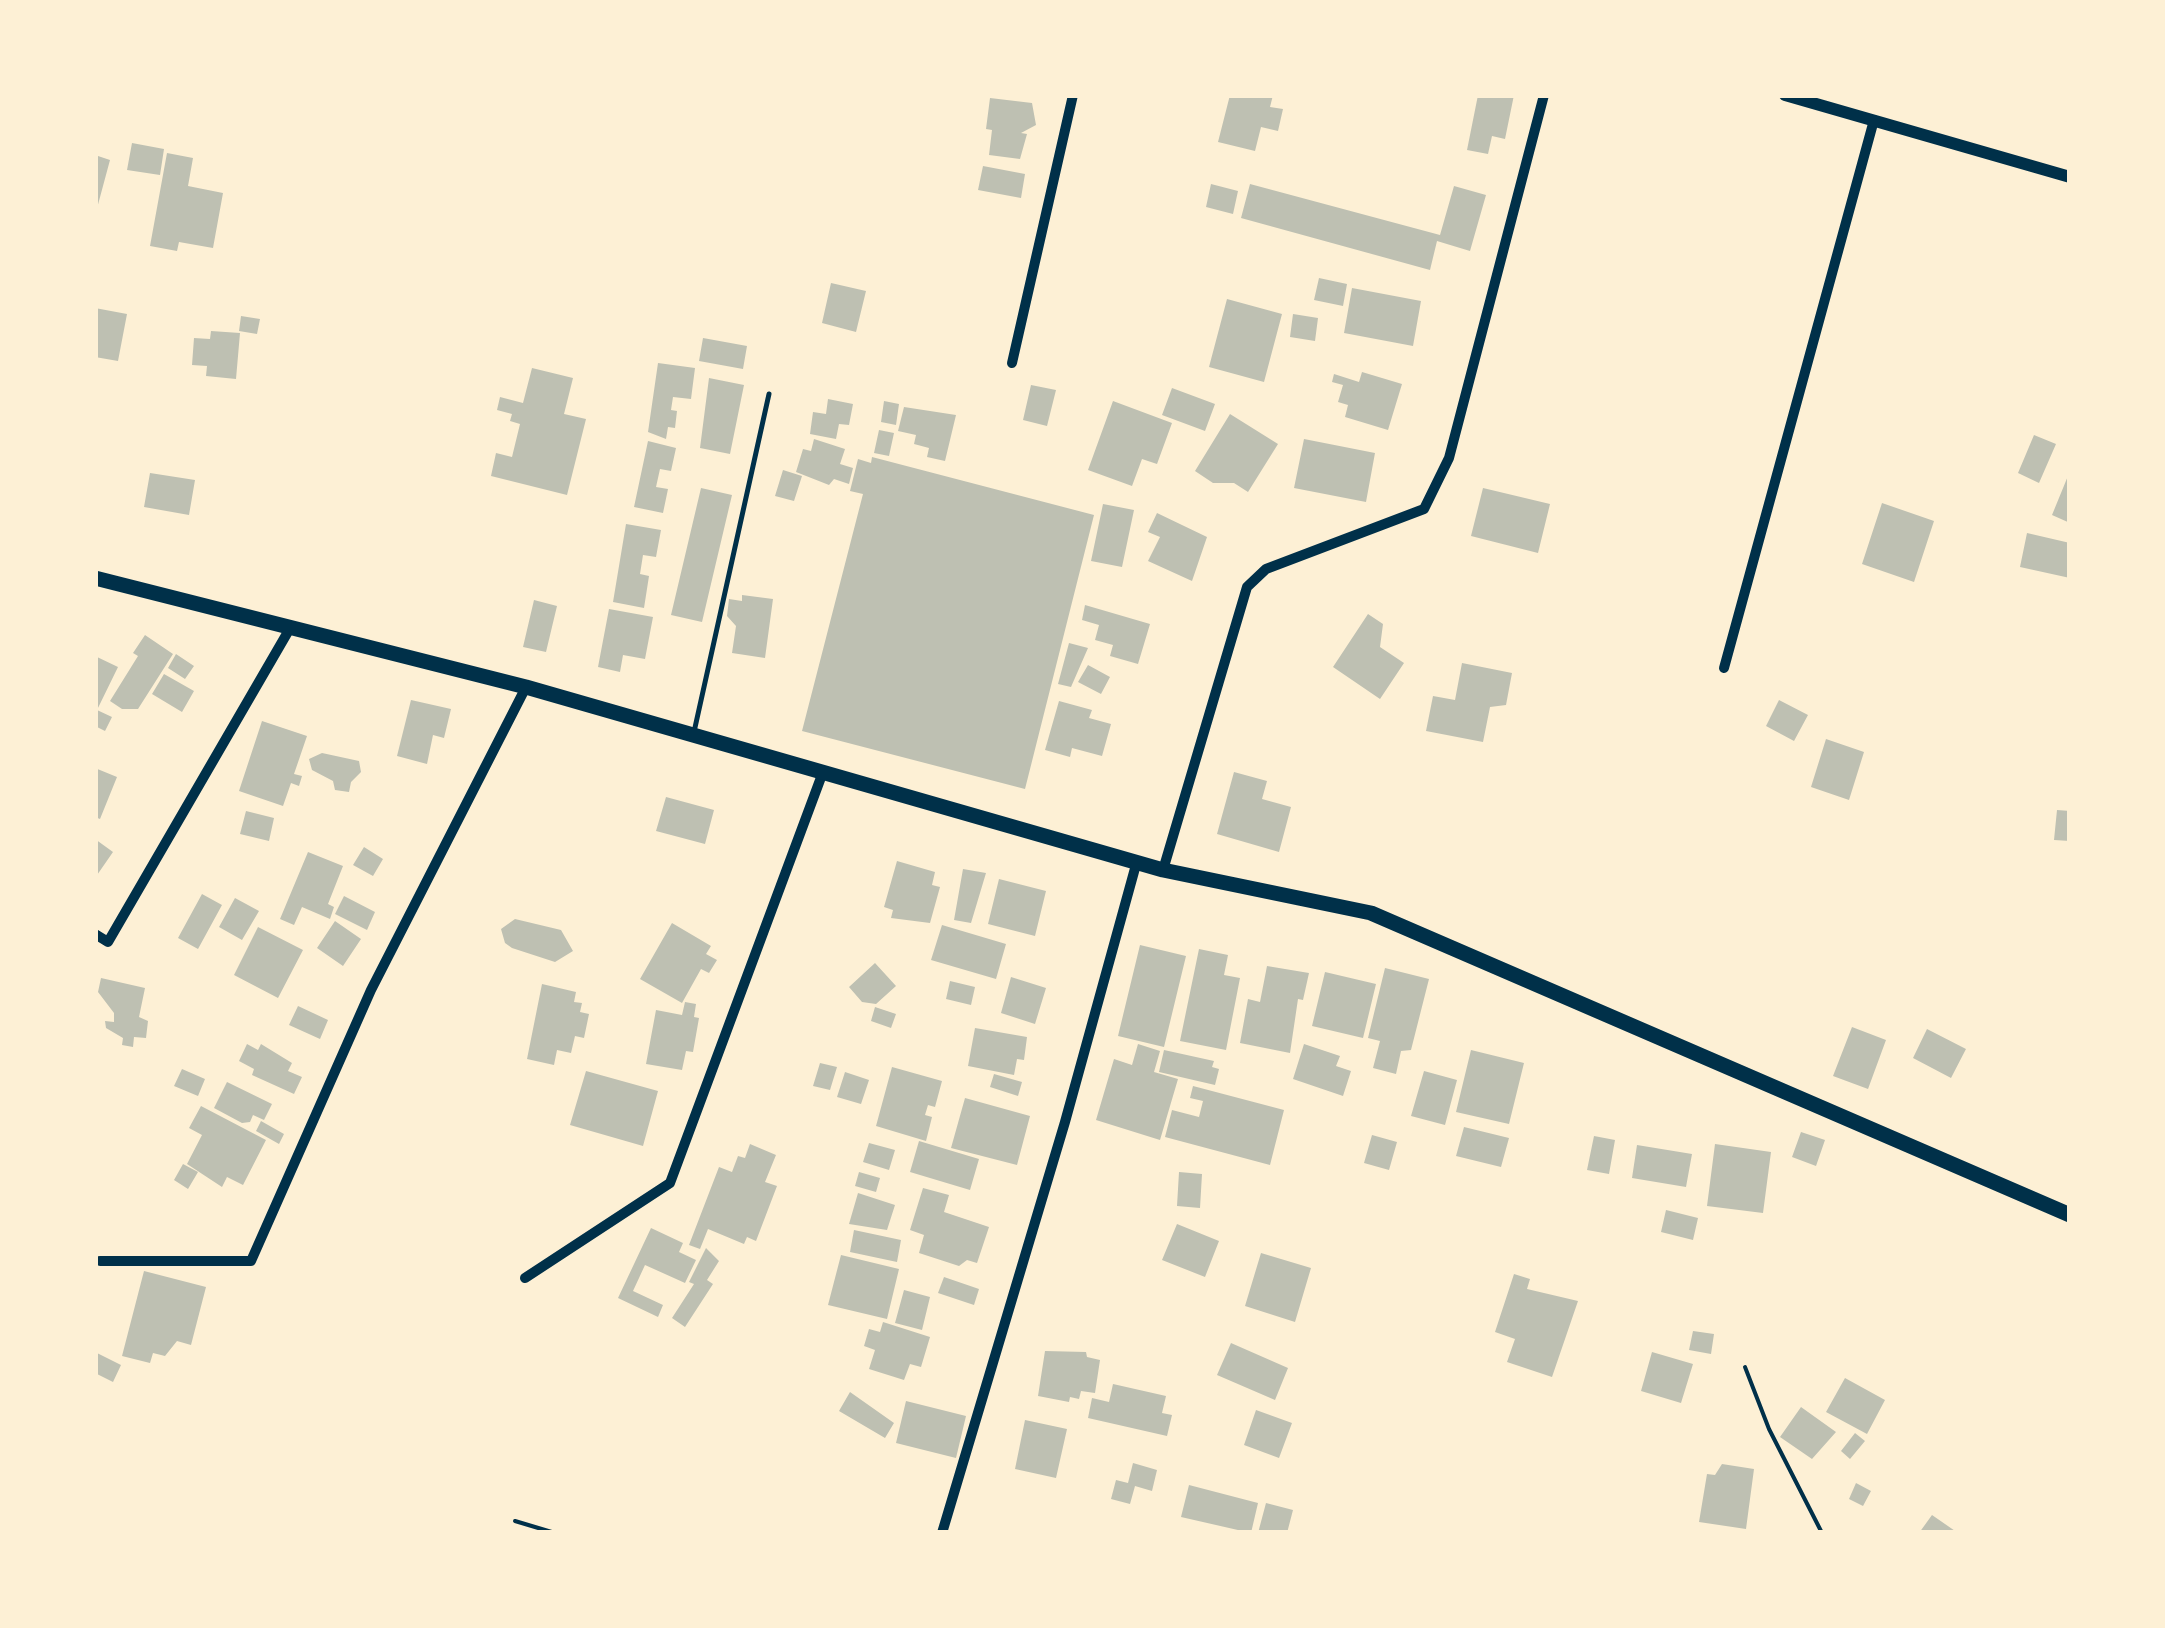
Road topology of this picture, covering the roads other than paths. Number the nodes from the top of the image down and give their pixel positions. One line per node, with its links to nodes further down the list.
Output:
1 (1073, 95): 6 (street)
2 (1544, 95): 15 (street)
3 (1784, 95): 4 (street)
4 (1874, 120): 5 (street); 10 (street)
5 (2070, 177)
6 (1012, 362)
7 (769, 394): 12 (lane)
8 (95, 578): 9 (main road)
9 (289, 630): 11 (main road); 16 (street)
10 (1724, 668)
11 (526, 687): 12 (main road); 18 (street)
12 (693, 736): 13 (main road)
13 (823, 772): 14 (main road); 19 (street)
14 (1137, 861): 15 (main road); 20 (street)
15 (1163, 870): 17 (main road)
16 (95, 934)
17 (2070, 1215)
18 (100, 1261)
19 (525, 1278)
20 (942, 1533)

